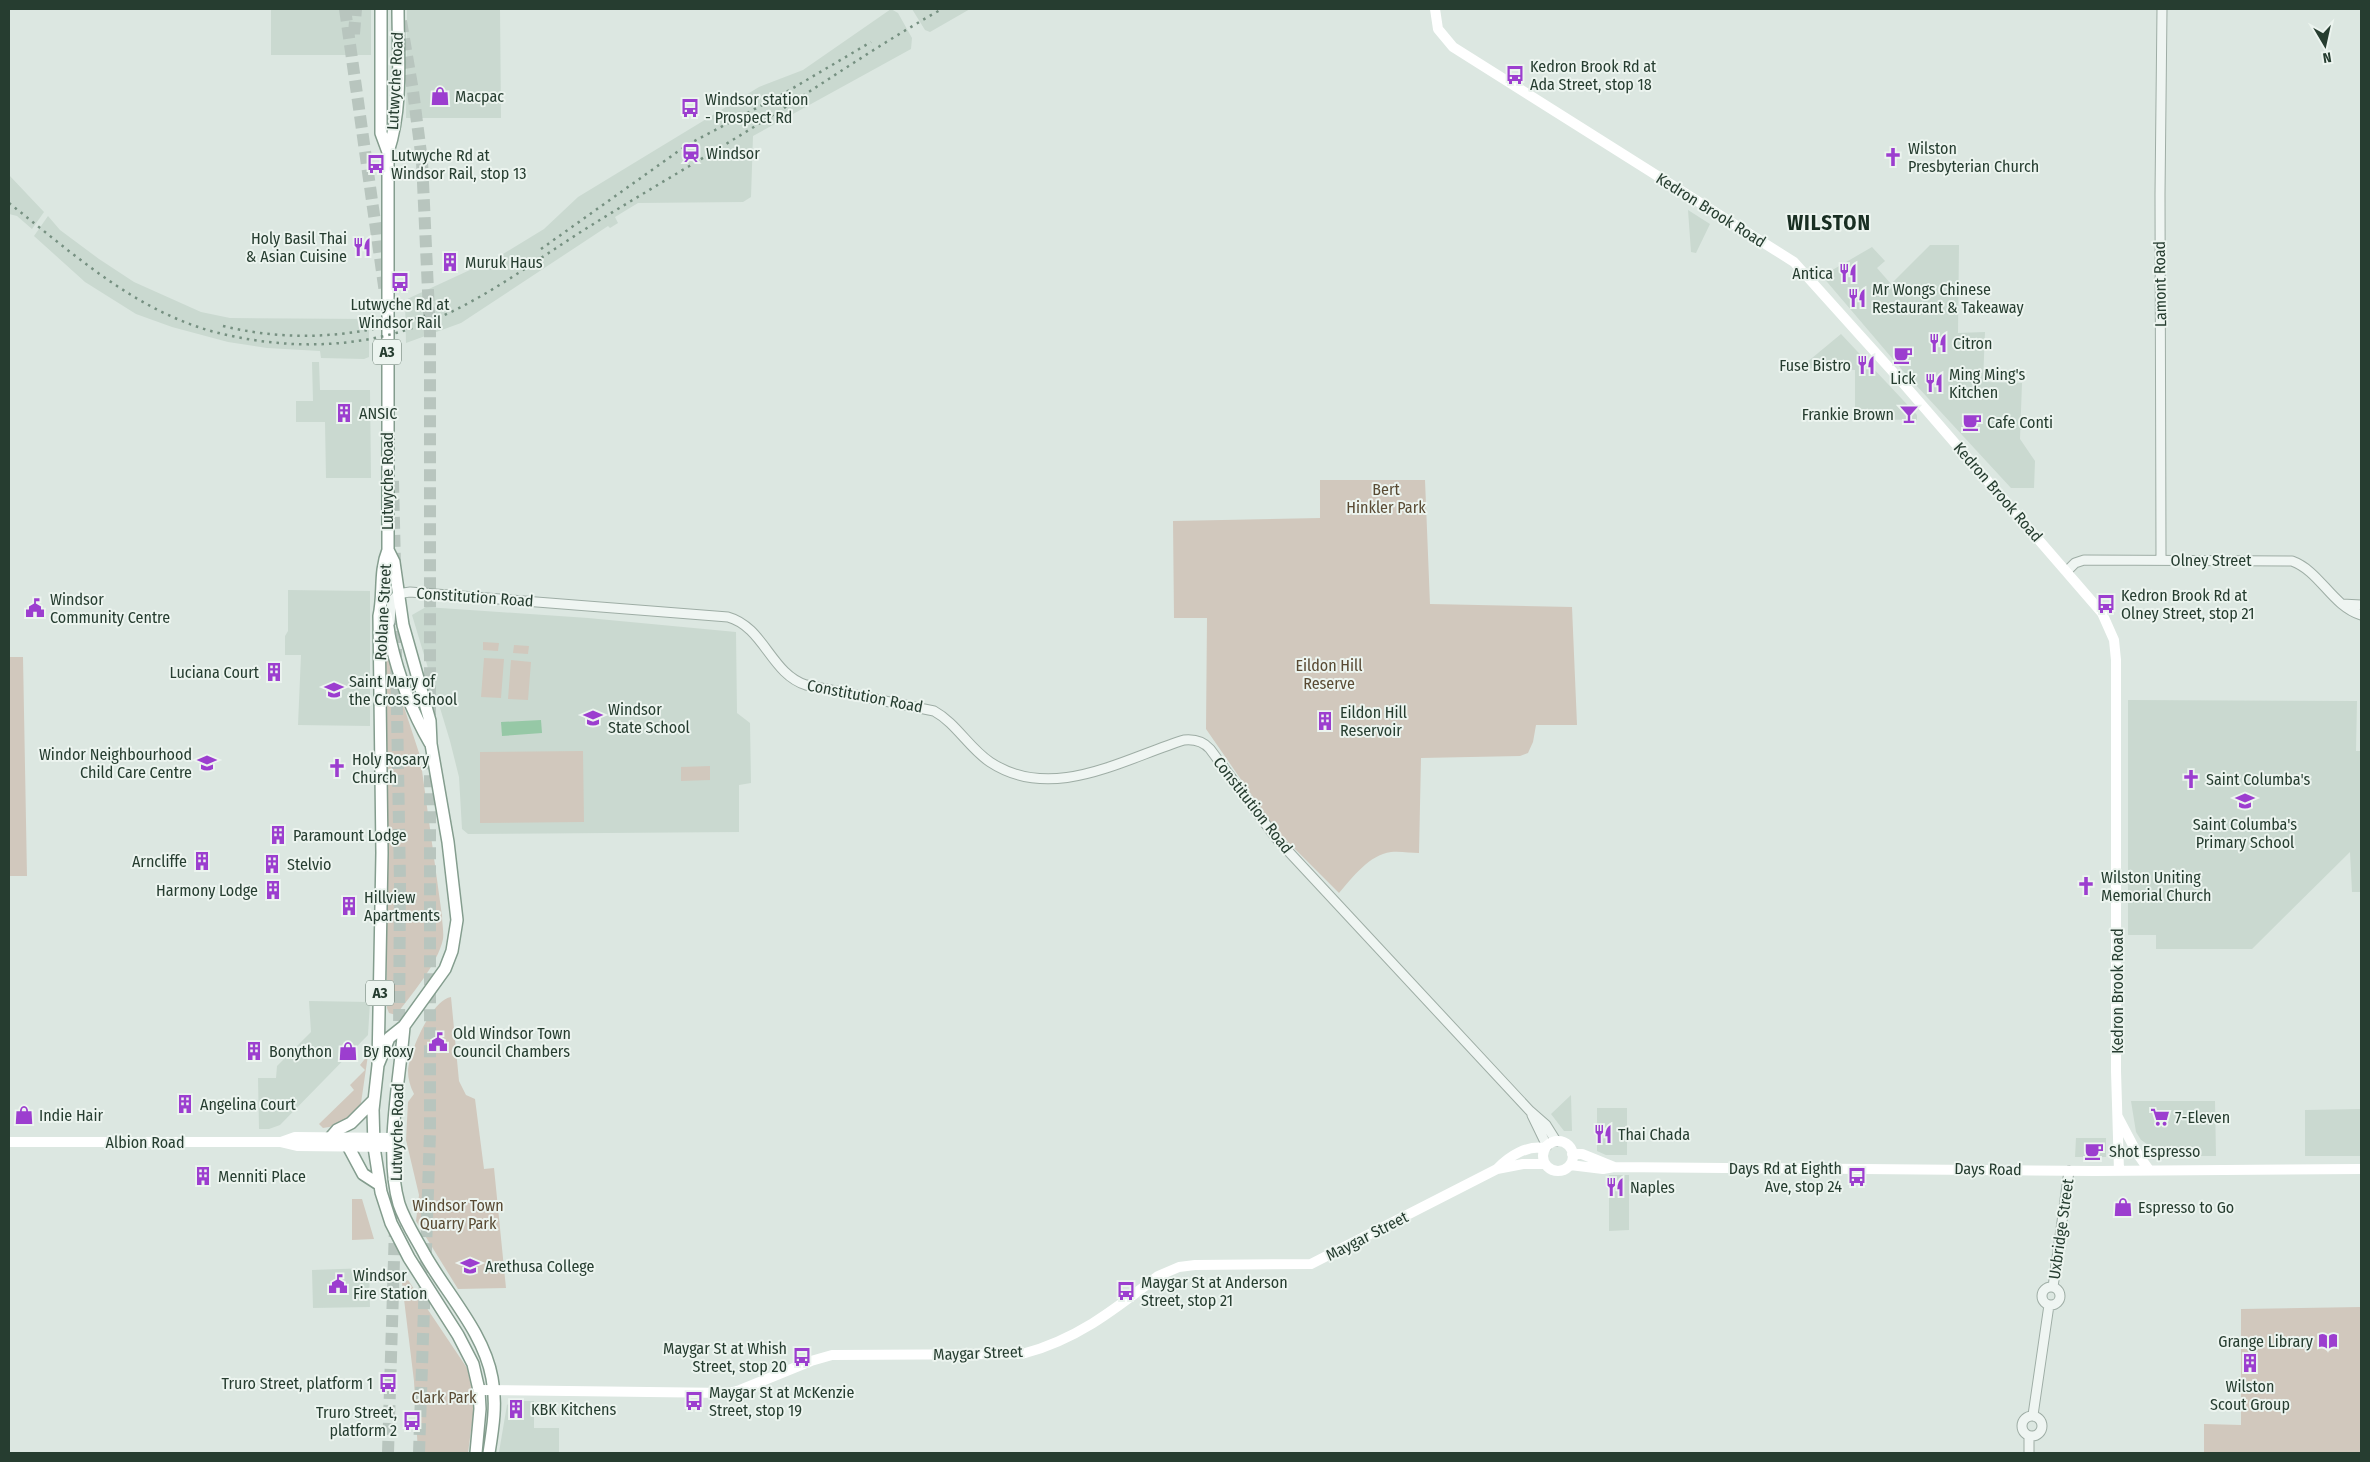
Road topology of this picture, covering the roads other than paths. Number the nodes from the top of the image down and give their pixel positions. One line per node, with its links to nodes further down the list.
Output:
1 (381, 9): 5 (highway, Lutwyche Road / A3)
2 (398, 9): 5 (highway, Lutwyche Road / A3)
3 (1435, 9): 8 (main road, Kedron Brook Road)
4 (2162, 9): 7 (street, Lamont Road)
5 (388, 152): 6 (highway, Lutwyche Road / A3)
6 (388, 550): 9 (highway, Lutwyche Road / A3); 10 (highway, Roblane Street / A3)
7 (2160, 560): 8 (street, Olney Street); 11 (street, Olney Street)
8 (2066, 570): 19 (main road, Kedron Brook Road)
9 (397, 595): 14 (street, Constitution Road); 15 (highway, Lutwyche Road / A3); 25 (street, Constitution Road)
10 (382, 604): 14 (highway, Lutwyche Road / A3); 17 (highway, Roblane Street / A3)
11 (2342, 604): 12 (street); 13 (street, Olney Street)
12 (2361, 605)
13 (2361, 615)
14 (388, 627): 15 (highway, Lutwyche Road / A3)
15 (431, 744): 16 (highway, Lutwyche Road / A3)
16 (404, 1026): 17 (highway, Lutwyche Road / A3); 24 (highway, Lutwyche Road / A3)
17 (378, 1065): 18 (highway, Lutwyche Road / A3)
18 (374, 1100): 20 (highway); 23 (highway, Lutwyche Road / A3)
19 (2117, 1114): 33 (main road); 35 (main road, Kedron Brook Road)
20 (331, 1137): 22 (main road, Albion Road); 23 (main road, Albion Road)
21 (9, 1142): 22 (main road, Albion Road)
22 (280, 1142): 26 (main road, Albion Road)
23 (374, 1142): 24 (main road, Albion Road); 26 (main road, Albion Road); 36 (highway, Lutwyche Road / A3)
24 (394, 1143): 38 (highway, Lutwyche Road / A3)
25 (1549, 1145): 27 (main road); 28 (main road); 31 (main road, Maygar Street)
26 (348, 1146): 36 (highway)
27 (1572, 1154): 29 (main road); 30 (main road, Days Road)
28 (1545, 1164): 29 (main road); 31 (main road, Maygar Street)
29 (1570, 1165): 30 (main road, Days Road)
30 (1614, 1167): 34 (main road, Days Road)
31 (1496, 1169): 38 (main road, Maygar Street)
32 (2361, 1169): 33 (main road, Days Road)
33 (2149, 1170): 35 (main road, Days Road)
34 (2069, 1171): 35 (main road, Days Road); 39 (street, Uxbridge Street)
35 (2119, 1171)
36 (380, 1185): 37 (highway, Lutwyche Road / A3)
37 (479, 1390): 38 (main road, Maygar Street); 41 (highway, Lutwyche Road / A3)
38 (494, 1390): 42 (highway, Lutwyche Road / A3)
39 (2033, 1415): 40 (street); 40 (street)
40 (2029, 1436): 43 (street)
41 (476, 1453)
42 (489, 1453)
43 (2029, 1453)

